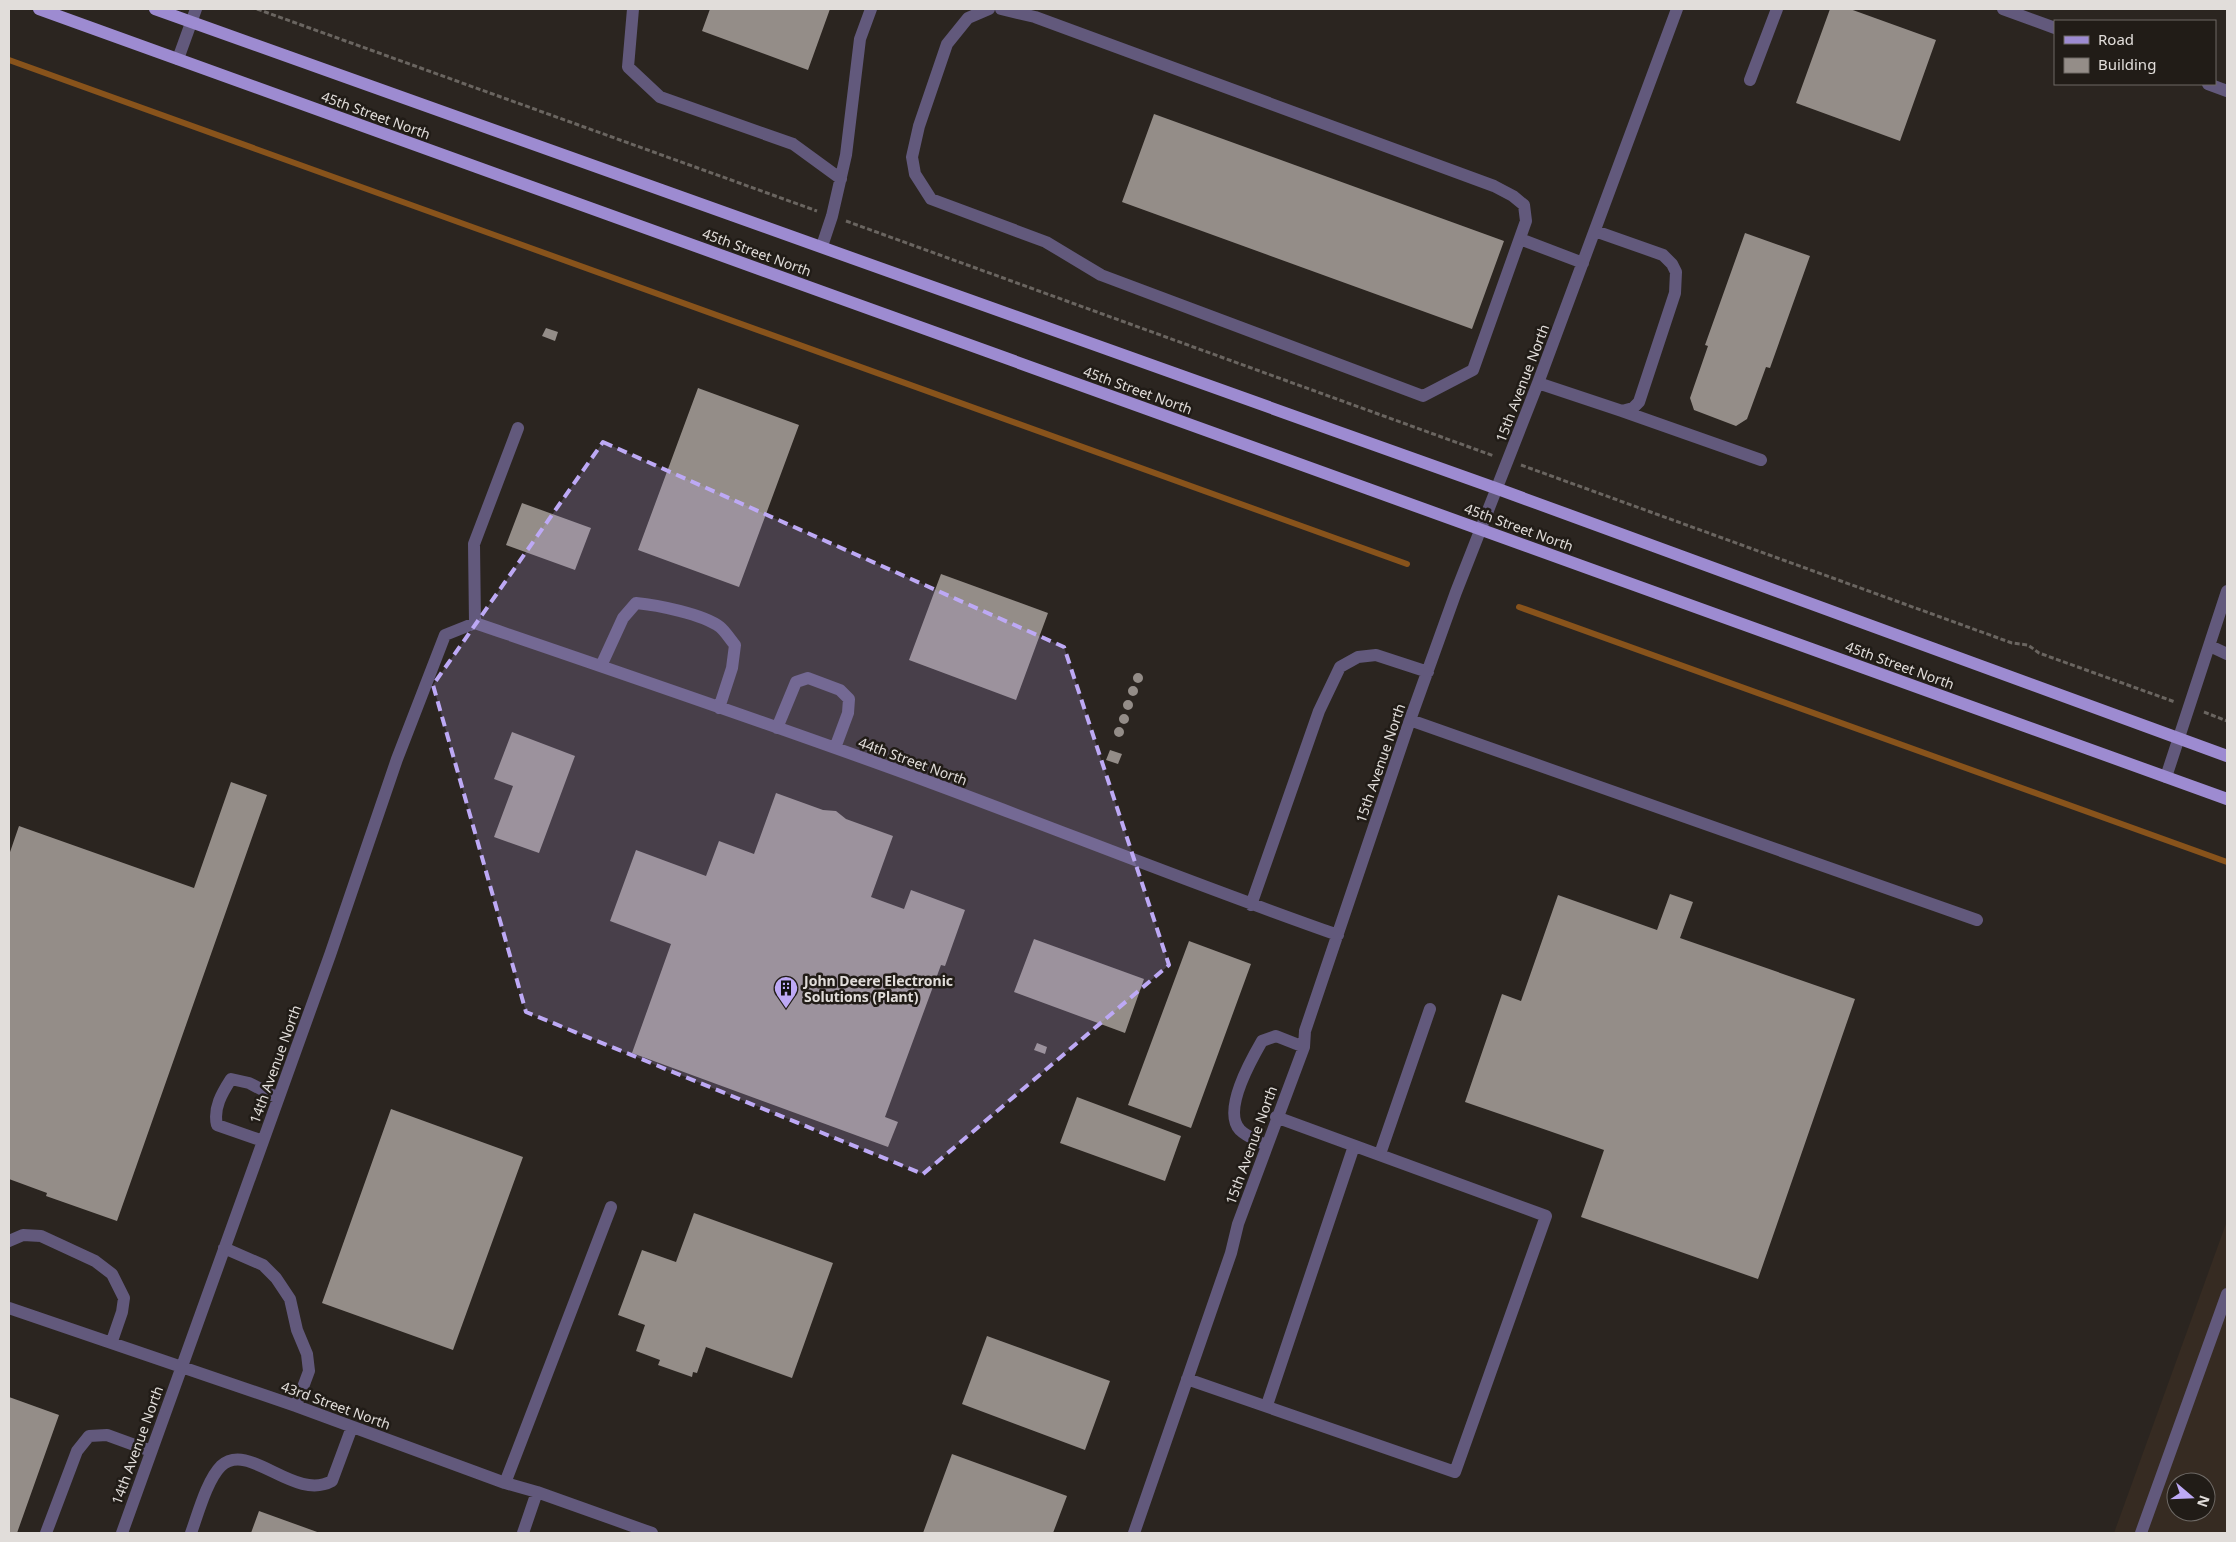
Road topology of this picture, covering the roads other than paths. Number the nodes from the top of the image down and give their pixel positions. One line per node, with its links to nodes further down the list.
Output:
1 (39, 9): 13 (main road, 45th Street North)
2 (155, 9): 11 (main road, 45th Street North)
3 (196, 9): 11 (street)
4 (633, 9): 17 (street)
5 (871, 9): 17 (street)
6 (990, 9): 19 (street)
7 (1001, 9): 19 (street)
8 (1677, 9): 18 (street, 15th Avenue North)
9 (1777, 9): 14 (street)
10 (2003, 9): 12 (street)
11 (191, 22): 13 (street); 20 (main road, 45th Street North)
12 (2054, 28)
13 (178, 59): 27 (main road, 45th Street North)
14 (1750, 80)
15 (2211, 85): 16 (street)
16 (2227, 91)
17 (841, 179): 20 (street)
18 (1595, 231): 21 (street, 15th Avenue North); 23 (street)
19 (1520, 240): 21 (street)
20 (822, 246): 26 (main road, 45th Street North)
21 (1583, 263): 22 (street, 15th Avenue North)
22 (1538, 383): 23 (street); 26 (street, 15th Avenue North)
23 (1622, 411): 25 (street)
24 (518, 428): 29 (street)
25 (1761, 460)
26 (1498, 489): 27 (street, 15th Avenue North); 37 (main road, 45th Street North)
27 (1482, 529): 33 (street, 15th Avenue North); 40 (main road, 45th Street North)
28 (2227, 592): 30 (street)
29 (475, 622): 32 (street, 44th Street North); 47 (street, 14th Avenue North)
30 (2210, 646): 31 (street); 37 (street)
31 (2227, 654)
32 (601, 666): 34 (street, 44th Street North); 34 (street)
33 (1428, 672): 35 (street, 15th Avenue North); 42 (street)
34 (719, 708): 36 (street, 44th Street North)
35 (1410, 720): 43 (street); 44 (street, 15th Avenue North)
36 (776, 728): 38 (street, 44th Street North); 38 (street)
37 (2179, 739): 39 (main road, 45th Street North); 40 (street)
38 (835, 748): 42 (street, 44th Street North)
39 (2227, 756)
40 (2166, 777): 41 (main road, 45th Street North)
41 (2227, 799)
42 (1251, 905): 44 (street, 44th Street North)
43 (1977, 920)
44 (1338, 935): 46 (street, 15th Avenue North)
45 (1430, 1009): 52 (street)
46 (1304, 1047): 48 (street, 15th Avenue North); 50 (street)
47 (278, 1098): 49 (street, 14th Avenue North); 49 (street)
48 (1276, 1117): 50 (street, 15th Avenue North); 51 (street)
49 (262, 1141): 55 (street, 14th Avenue North)
50 (1267, 1146): 60 (street, 15th Avenue North)
51 (1354, 1146): 52 (street); 61 (street)
52 (1380, 1154): 61 (street)
53 (611, 1207): 65 (street)
54 (9, 1241): 58 (street)
55 (224, 1248): 59 (street, 14th Avenue North); 62 (street)
56 (2227, 1294): 73 (street)
57 (9, 1308): 58 (street, 43rd Street North)
58 (112, 1341): 59 (street, 43rd Street North)
59 (182, 1366): 62 (street, 43rd Street North); 64 (street, 14th Avenue North)
60 (1187, 1379): 61 (street); 72 (street, 15th Avenue North)
61 (1267, 1405)
62 (296, 1406): 63 (street, 43rd Street North)
63 (352, 1427): 65 (street, 43rd Street North); 69 (street)
64 (151, 1452): 67 (street); 68 (street, 14th Avenue North)
65 (505, 1483): 66 (street, 43rd Street North)
66 (537, 1492): 70 (street); 71 (street, 43rd Street North)
67 (46, 1533)
68 (122, 1533)
69 (192, 1533)
70 (523, 1533)
71 (652, 1533)
72 (1134, 1533)
73 (2141, 1533)

